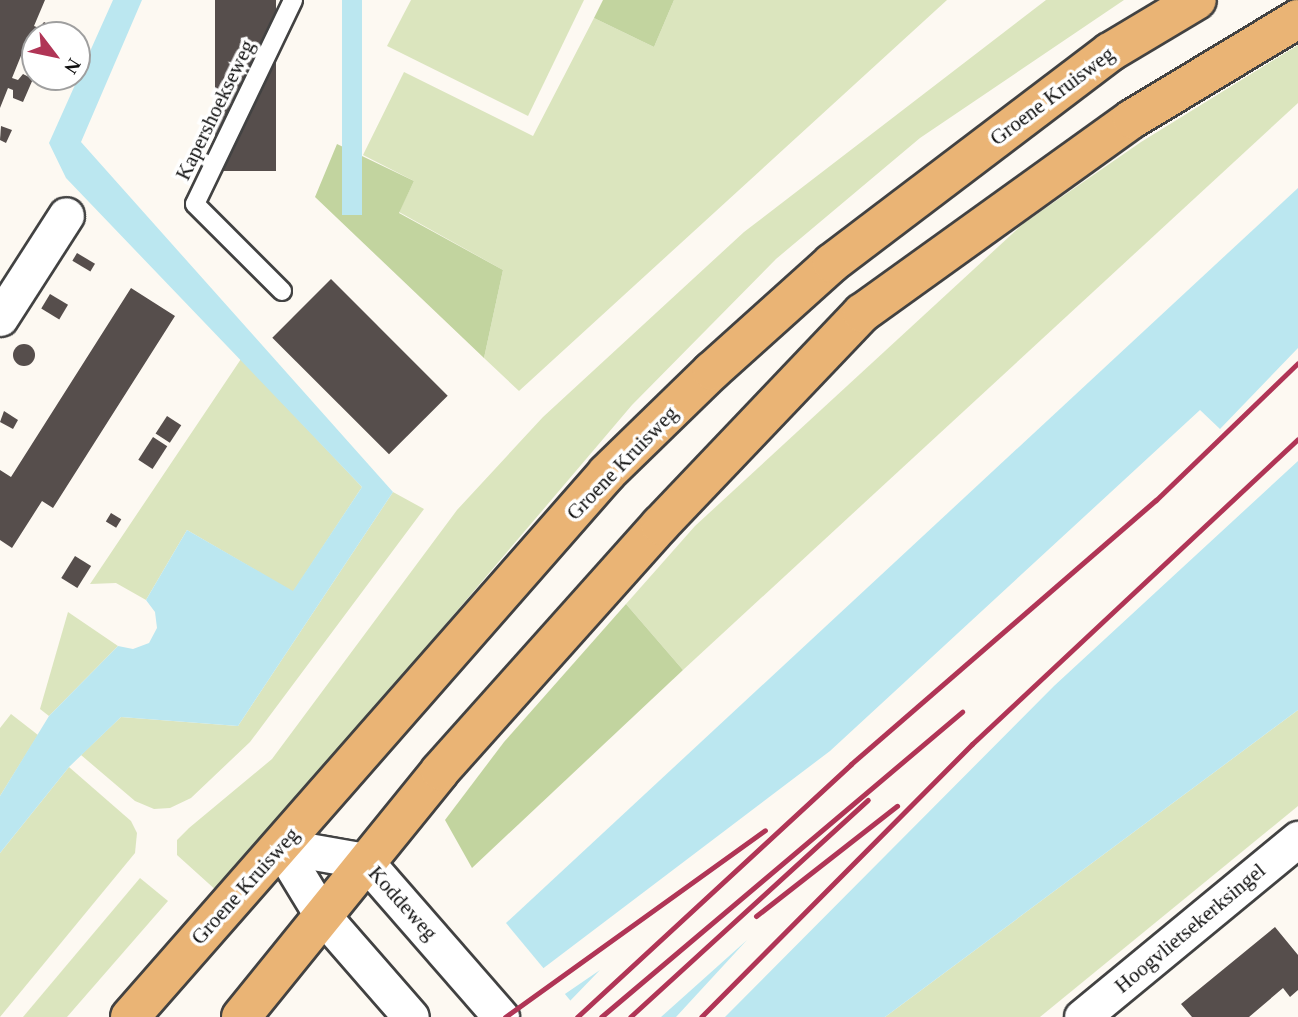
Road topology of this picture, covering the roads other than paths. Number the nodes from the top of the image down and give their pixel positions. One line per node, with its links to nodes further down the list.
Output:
1 (293, 0): 5 (lane, Kapershoekseweg)
2 (1197, 0): 8 (main road, Groene Kruisweg)
3 (1298, 19): 9 (main road)
4 (66, 215): 6 (street)
5 (282, 291)
6 (0, 318)
7 (1298, 839): 15 (street, Hoogvlietsekerksingel)
8 (279, 846): 9 (street, Koddeweg); 10 (street); 11 (main road, Groene Kruisweg)
9 (365, 861): 10 (main road); 14 (street, Koddeweg)
10 (322, 915): 12 (main road); 13 (street)
11 (130, 1017)
12 (241, 1017)
13 (411, 1017)
14 (501, 1017)
15 (1082, 1017)

